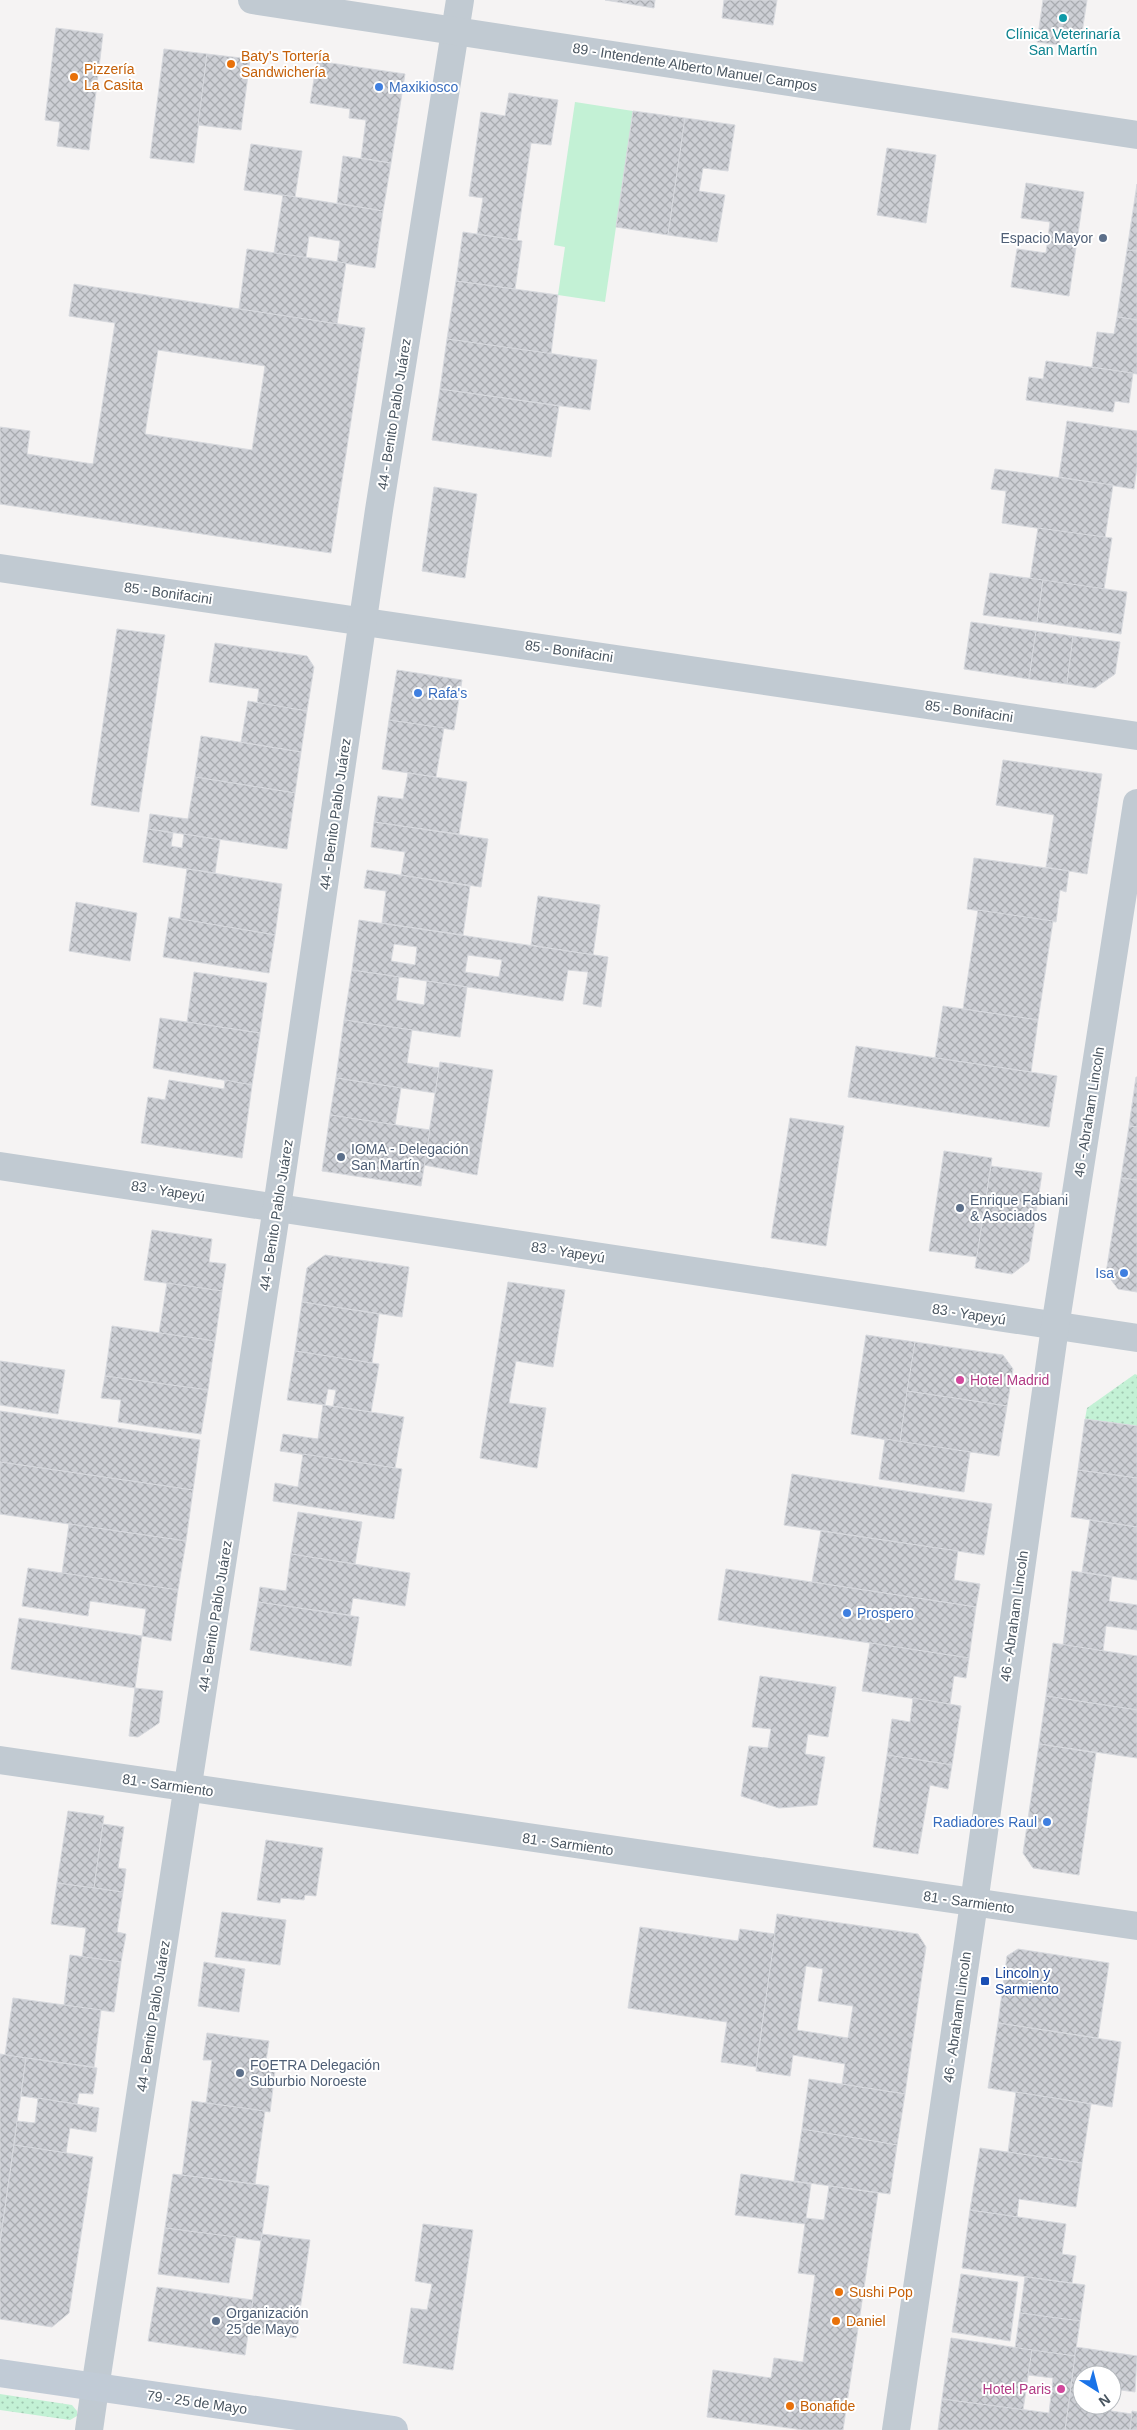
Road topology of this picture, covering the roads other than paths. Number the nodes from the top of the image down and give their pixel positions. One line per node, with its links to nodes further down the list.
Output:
1 (252, 0): 3 (street, 89 - Intendente Alberto Manuel Campos)
2 (460, 0): 3 (street, 44 - Benito Pablo Juárez)
3 (456, 30): 4 (street, 89 - Intendente Alberto Manuel Campos); 6 (street, 44 - Benito Pablo Juárez)
4 (1137, 134)
5 (0, 568): 6 (street, 85 - Bonifacini)
6 (363, 621): 7 (street, 85 - Bonifacini); 10 (street, 44 - Benito Pablo Juárez)
7 (1137, 736)
8 (1137, 803): 11 (street, 46 - Abraham Lincoln)
9 (0, 1166): 10 (street, 83 - Yapeyú)
10 (277, 1207): 11 (street, 83 - Yapeyú); 14 (street, 44 - Benito Pablo Juárez)
11 (1055, 1327): 12 (street, 83 - Yapeyú); 15 (street, 46 - Abraham Lincoln)
12 (1137, 1338)
13 (0, 1760): 14 (street, 81 - Sarmiento)
14 (189, 1788): 15 (street, 81 - Sarmiento); 18 (street, 44 - Benito Pablo Juárez)
15 (974, 1903): 16 (street, 81 - Sarmiento); 21 (street, 46 - Abraham Lincoln)
16 (1137, 1926)
17 (0, 2373): 18 (main road, 79 - 25 de Mayo)
18 (95, 2388): 19 (street, 44 - Benito Pablo Juárez); 20 (main road, 79 - 25 de Mayo)
19 (89, 2430)
20 (394, 2430)
21 (896, 2430)

